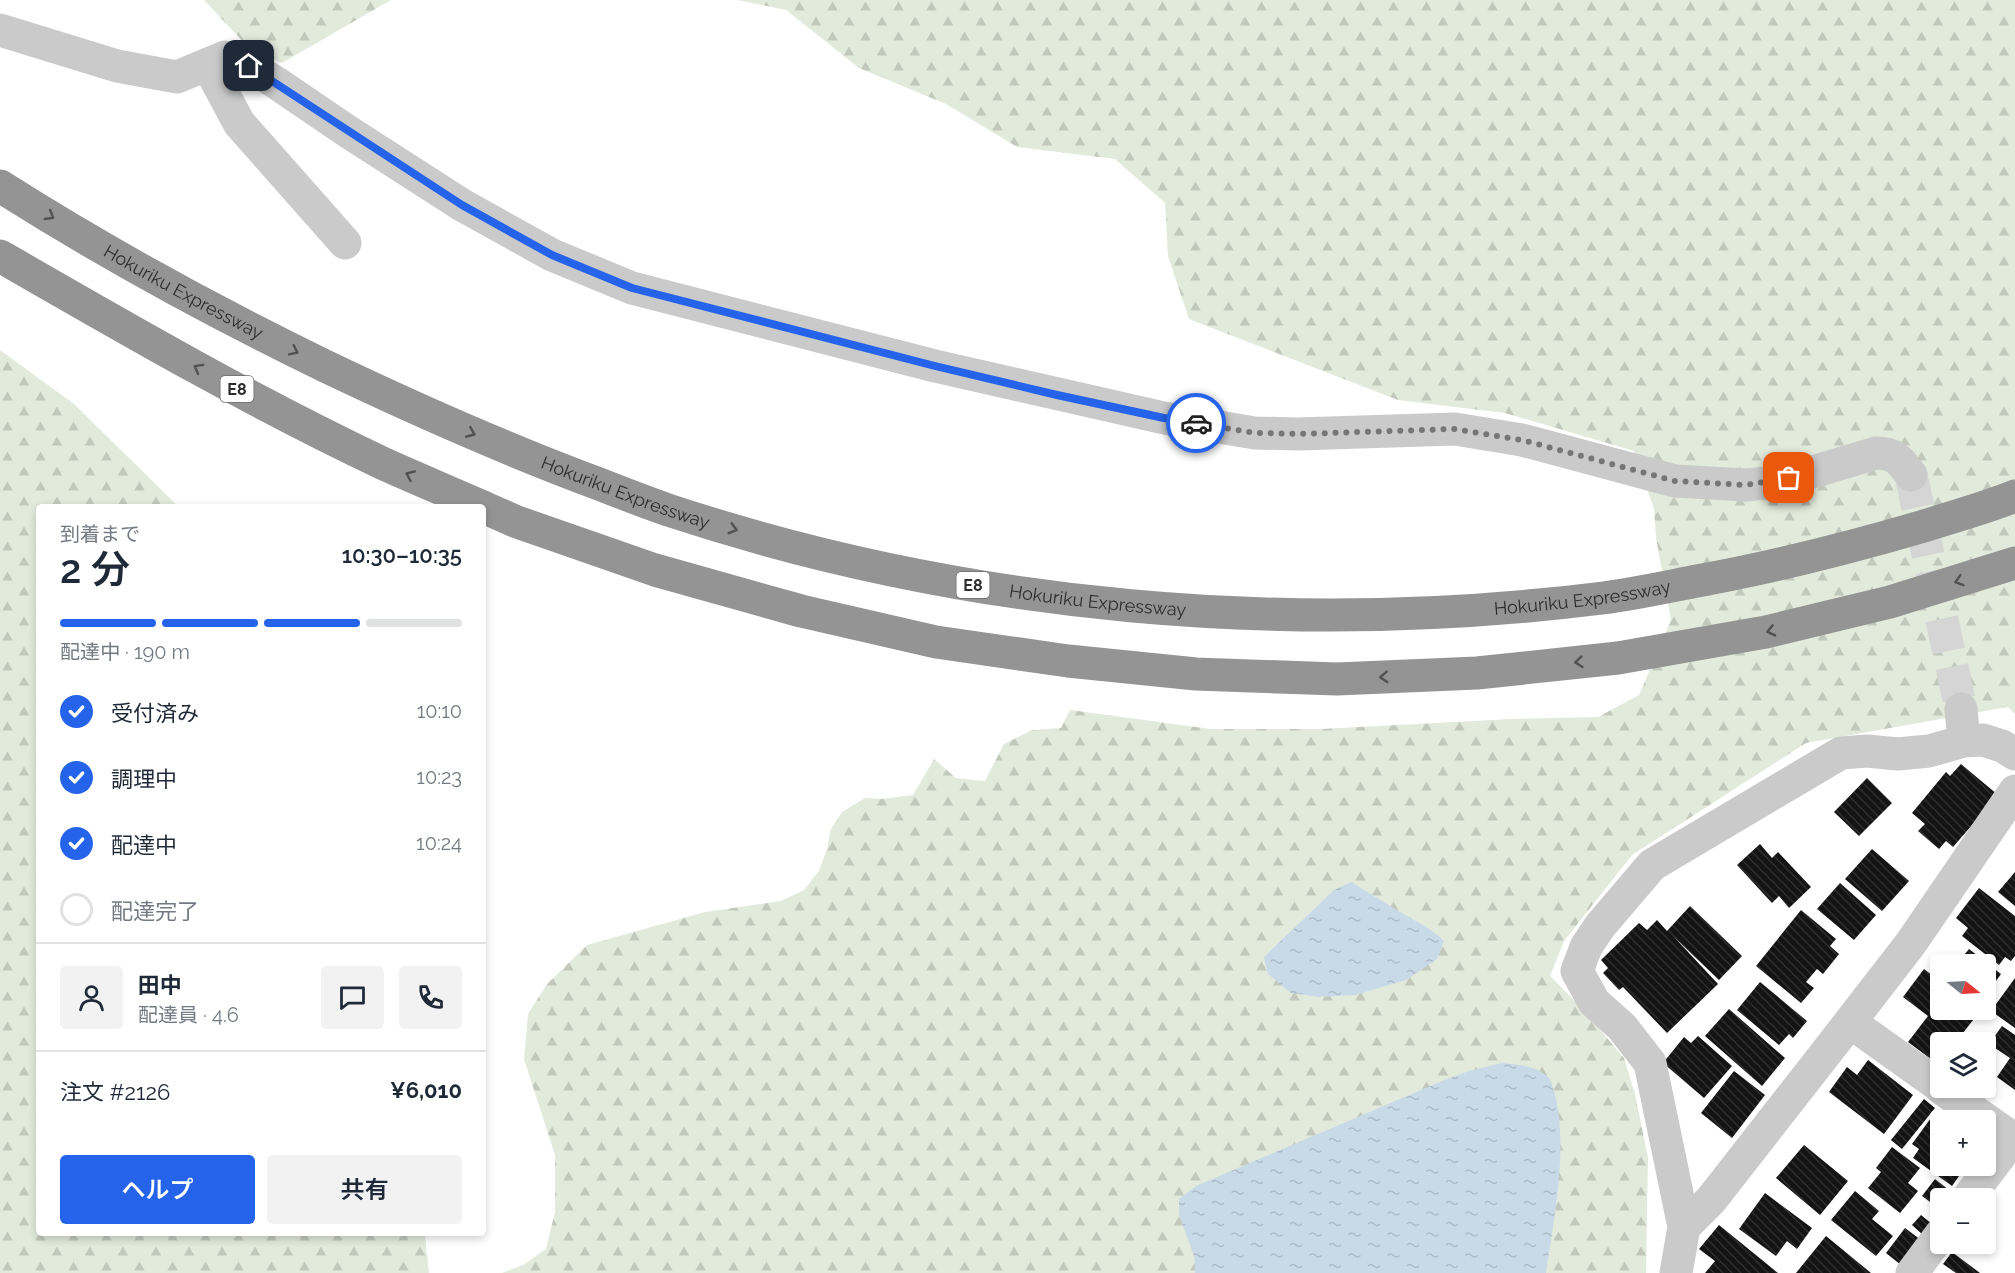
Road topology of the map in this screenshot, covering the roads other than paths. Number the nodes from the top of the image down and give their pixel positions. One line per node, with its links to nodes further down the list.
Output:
1 (0, 30): 2 (street)
2 (208, 65): 4 (street); 6 (street)
3 (0, 186): 7 (highway, Hokuriku Expressway / E8, one-way to 7)
4 (345, 243)
5 (0, 256): 8 (highway, E8, one-way to 5)
6 (1911, 475)
7 (2015, 496)
8 (476, 504)
9 (486, 508): 10 (highway, E8, one-way to 9)
10 (2015, 563)
11 (1961, 709): 12 (street)
12 (1964, 741): 13 (street); 20 (street)
13 (2015, 754)
14 (2015, 791): 15 (street)
15 (1850, 1023): 16 (street); 20 (street)
16 (1930, 1079)
17 (1957, 1098): 18 (street)
18 (2014, 1138): 19 (street)
19 (1976, 1188)
20 (1684, 1227): 22 (street)
21 (1930, 1249): 23 (street)
22 (1676, 1273)
23 (1912, 1273)

